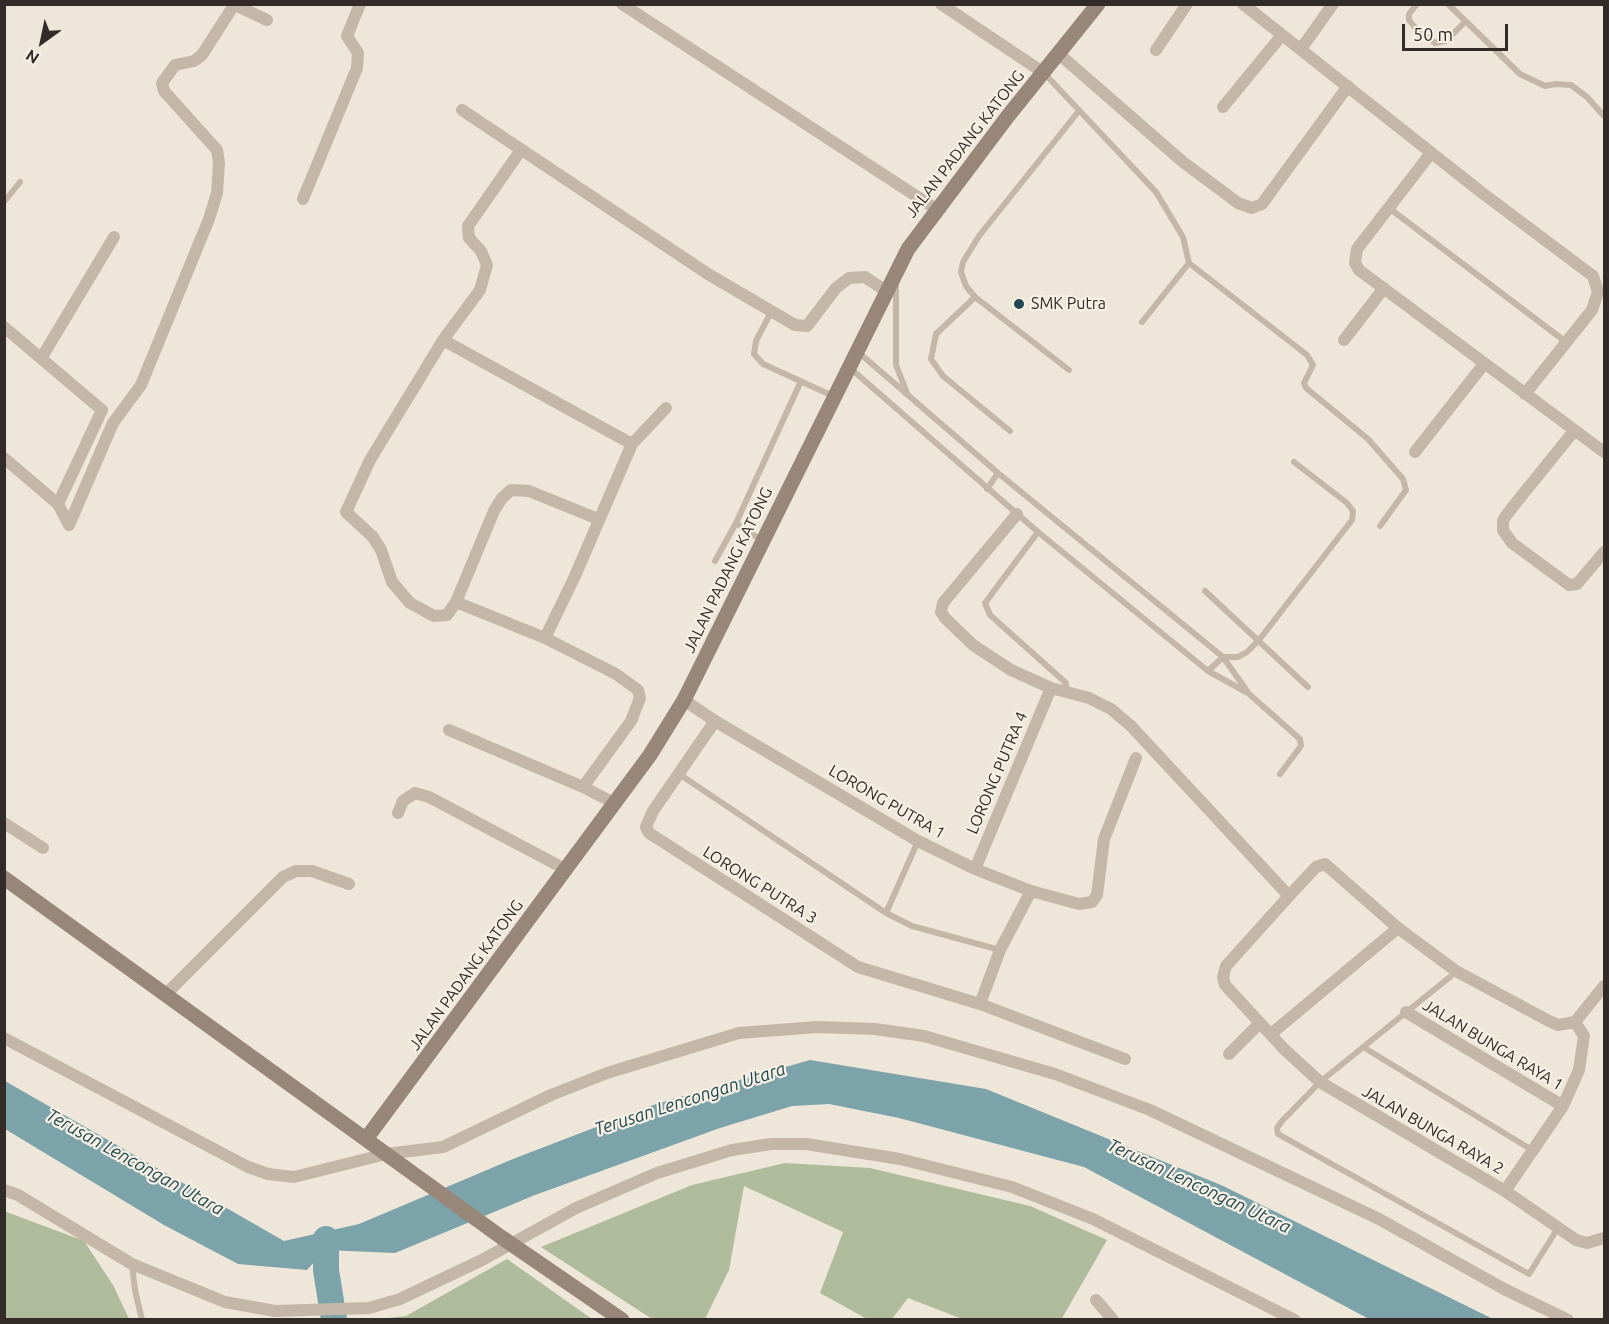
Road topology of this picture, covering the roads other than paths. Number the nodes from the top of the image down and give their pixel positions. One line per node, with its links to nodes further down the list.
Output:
1 (360, 4): 26 (street)
2 (622, 4): 29 (street)
3 (941, 4): 17 (street)
4 (1098, 4): 16 (street, JALAN PADANG KATONG)
5 (1187, 4): 14 (street)
6 (1243, 4): 13 (street)
7 (1333, 4): 15 (street)
8 (1417, 4): 12 (lane)
9 (1448, 4): 12 (lane)
10 (234, 5): 11 (street); 61 (street)
11 (267, 20)
12 (1465, 21): 22 (lane)
13 (1282, 35): 15 (street); 19 (street)
14 (1156, 50)
15 (1300, 50): 18 (street)
16 (1059, 54): 17 (street, JALAN PADANG KATONG); 18 (street)
17 (1044, 73): 21 (lane); 29 (street, JALAN PADANG KATONG)
18 (1348, 86): 24 (street)
19 (1223, 107)
20 (462, 111): 23 (street)
21 (1078, 112): 31 (lane); 35 (lane)
22 (1605, 116)
23 (521, 150): 36 (street); 39 (street)
24 (1431, 153): 28 (street); 41 (street)
25 (21, 182): 27 (lane)
26 (303, 198)
27 (4, 202)
28 (1389, 208): 33 (street); 41 (lane)
29 (936, 209): 32 (street, JALAN PADANG KATONG)
30 (114, 237): 43 (street)
31 (1189, 263): 37 (lane); 65 (lane)
32 (896, 273): 34 (street, JALAN PADANG KATONG); 50 (lane)
33 (1384, 288): 40 (street); 44 (street)
34 (886, 291): 36 (street); 42 (street, JALAN PADANG KATONG)
35 (975, 297): 46 (lane); 52 (lane)
36 (771, 312): 47 (lane)
37 (1142, 322)
38 (4, 327): 43 (street)
39 (443, 340): 54 (street); 71 (street)
40 (1344, 340)
41 (1566, 342): 48 (street)
42 (857, 351): 45 (street, JALAN PADANG KATONG); 50 (lane)
43 (42, 357): 61 (street)
44 (1484, 364): 48 (street); 55 (street)
45 (849, 367): 49 (street, JALAN PADANG KATONG); 60 (lane)
46 (1069, 370)
47 (801, 381): 49 (lane); 64 (lane)
48 (1525, 394): 53 (street)
49 (833, 396): 67 (street, JALAN PADANG KATONG)
50 (908, 396): 59 (lane)
51 (666, 408): 54 (street)
52 (1010, 431)
53 (1574, 431): 56 (street); 68 (street)
54 (632, 444): 63 (street)
55 (1415, 452)
56 (1605, 452)
57 (4, 458): 61 (street)
58 (1294, 462): 73 (lane)
59 (998, 473): 60 (lane); 74 (lane)
60 (987, 489): 62 (lane)
61 (58, 504)
62 (1017, 514): 66 (lane); 77 (street)
63 (598, 519): 71 (street); 72 (street)
64 (736, 523): 67 (lane); 69 (lane)
65 (1380, 526)
66 (1038, 532): 75 (lane); 78 (lane)
67 (762, 540): 80 (street, JALAN PADANG KATONG)
68 (1605, 552)
69 (715, 561)
70 (1205, 591): 73 (lane)
71 (456, 602): 72 (street)
72 (544, 638): 86 (street)
73 (1259, 640): 74 (lane); 76 (lane)
74 (1223, 657): 75 (lane); 79 (lane)
75 (1208, 671): 79 (lane)
76 (1308, 687)
77 (1051, 688): 78 (street); 93 (street, LORONG PUTRA 4)
78 (1066, 691): 97 (street)
79 (1248, 693): 85 (lane)
80 (684, 700): 81 (street, LORONG PUTRA 1); 87 (street, JALAN PADANG KATONG)
81 (715, 721): 84 (street, LORONG PUTRA 3); 90 (street, LORONG PUTRA 1)
82 (449, 730): 86 (street)
83 (1137, 758): 96 (street, LORONG PUTRA 1)
84 (679, 774): 98 (lane); 104 (street, LORONG PUTRA 3)
85 (1280, 774)
86 (583, 787): 87 (street)
87 (616, 804): 92 (street, JALAN PADANG KATONG)
88 (398, 813): 92 (street)
89 (4, 823): 91 (street)
90 (918, 841): 93 (street, LORONG PUTRA 1); 98 (lane)
91 (43, 848)
92 (565, 869): 115 (street, JALAN PADANG KATONG)
93 (975, 869): 96 (street, LORONG PUTRA 1)
94 (4, 878): 103 (street)
95 (349, 884): 103 (street)
96 (1031, 891): 100 (street)
97 (1289, 896): 99 (street, JALAN BUNGA RAYA 2); 107 (street, JALAN BUNGA RAYA 2)
98 (886, 913): 100 (lane)
99 (1398, 928): 101 (street); 108 (street)
100 (1000, 950): 104 (street)
101 (1456, 971): 105 (lane); 106 (street)
102 (1605, 986): 106 (street)
103 (165, 995): 115 (street)
104 (980, 1004): 112 (street, LORONG PUTRA 3)
105 (1406, 1012): 110 (lane); 114 (street, JALAN BUNGA RAYA 1)
106 (1579, 1018): 114 (street)
107 (1260, 1023): 108 (street, JALAN BUNGA RAYA 2); 111 (street)
108 (1271, 1034): 113 (street, JALAN BUNGA RAYA 2)
109 (4, 1038): 117 (street)
110 (1363, 1047): 113 (lane); 116 (lane)
111 (1229, 1054)
112 (1125, 1059)
113 (1320, 1082): 119 (street, JALAN BUNGA RAYA 2); 120 (lane)
114 (1563, 1106): 116 (street)
115 (366, 1139): 117 (street)
116 (1532, 1150): 119 (street)
117 (386, 1154): 122 (street); 129 (street)
118 (4, 1191): 123 (street)
119 (1505, 1191): 120 (street, JALAN BUNGA RAYA 2)
120 (1558, 1228): 121 (street, JALAN BUNGA RAYA 2)
121 (1605, 1238)
122 (505, 1240): 123 (street); 126 (street); 128 (street)
123 (132, 1264): 125 (lane)
124 (1096, 1300): 127 (street)
125 (142, 1320)
126 (622, 1320)
127 (1113, 1320)
128 (1295, 1320)
129 (1568, 1320)

